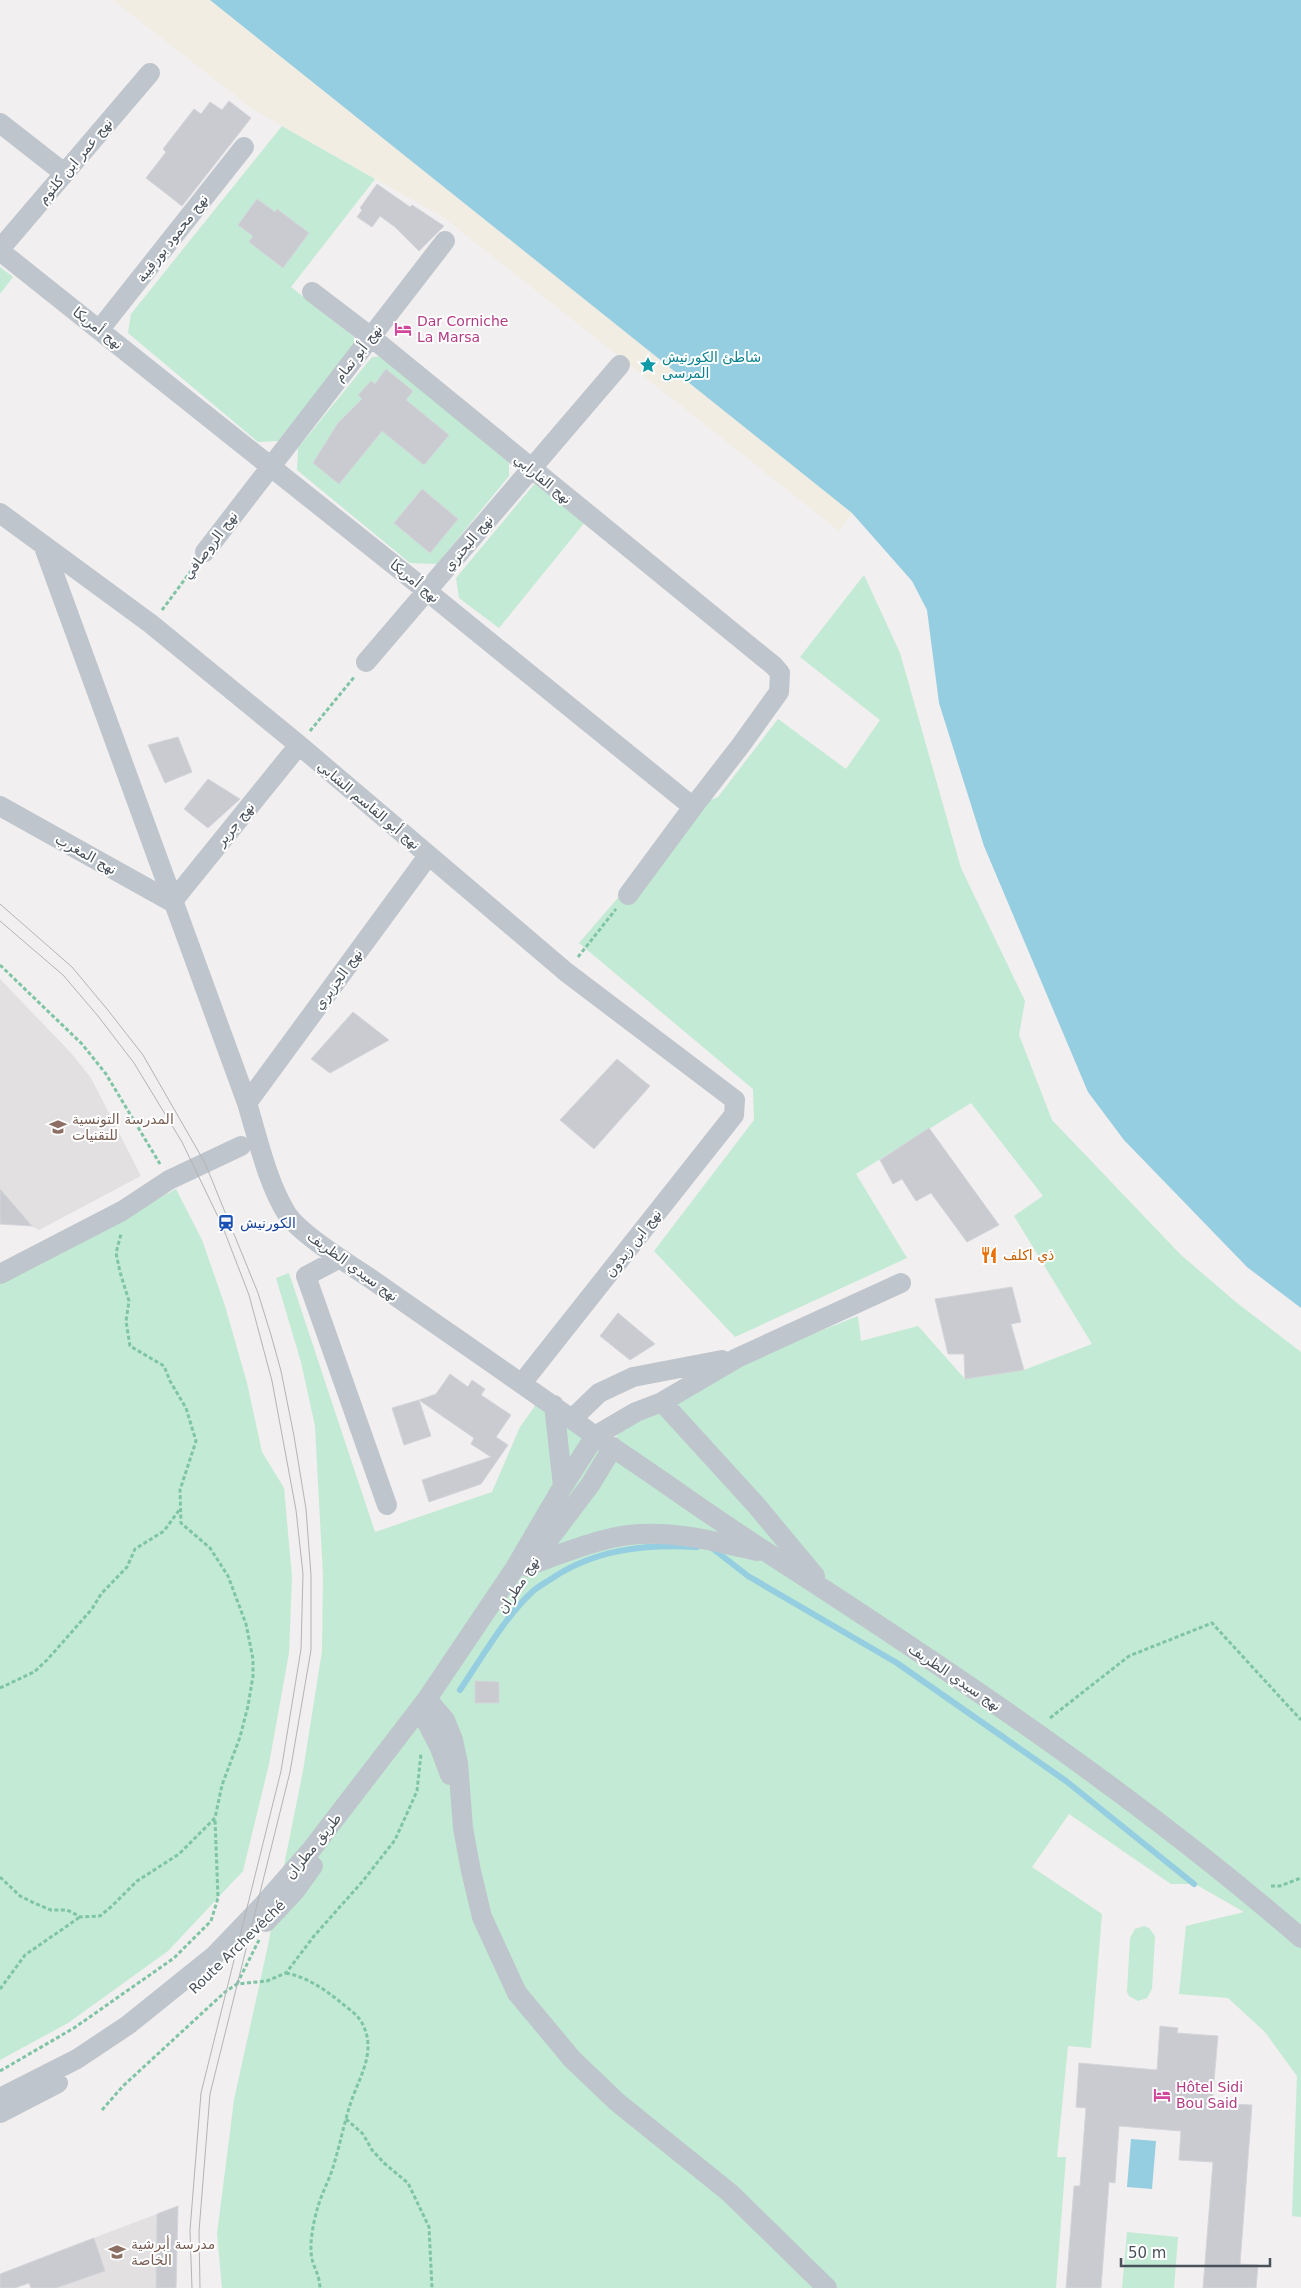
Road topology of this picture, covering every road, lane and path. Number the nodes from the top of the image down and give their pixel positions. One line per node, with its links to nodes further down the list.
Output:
1 (150, 73): 4 (street, نهج عمر ابن كلثوم)
2 (0, 123): 4 (street)
3 (244, 147): 8 (street, نهج محمود بورقيبة)
4 (64, 173): 6 (street, نهج عمر ابن كلثوم)
5 (445, 241): 9 (street, نهج أبو تمام)
6 (0, 250): 8 (street, نهج أمريكا)
7 (312, 292): 9 (street, نهج الفارابي)
8 (100, 329): 11 (street, نهج أمريكا)
9 (371, 337): 11 (street, نهج أبو تمام); 12 (street, نهج الفارابي)
10 (620, 365): 12 (street, نهج البحتري)
11 (270, 465): 15 (street, نهج الروصافي); 16 (street, نهج أمريكا)
12 (530, 468): 16 (street, نهج البحتري); 21 (street, نهج الفارابي)
13 (0, 513): 14 (street, نهج أبو القاسم الشابي)
14 (44, 547): 17 (street, نهج أبو القاسم الشابي); 24 (street, نهج سيدي الظريف)
15 (205, 552): 17 (path, نهج الروصافي)
16 (428, 592): 18 (street, نهج البحتري); 21 (street, نهج أمريكا)
17 (151, 624): 19 (street, نهج أبو القاسم الشابي)
18 (366, 662): 19 (path)
19 (298, 745): 22 (street, نهج أبو القاسم الشابي); 24 (street, نهج جرير)
20 (0, 806): 24 (street, نهج المغرب)
21 (693, 806): 23 (street)
22 (428, 856): 26 (street, نهج أبو القاسم الشابي); 28 (street, نهج الجزيري)
23 (628, 895): 26 (path)
24 (172, 902): 28 (street, نهج سيدي الظريف)
25 (0, 965): 30 (path)
26 (566, 972): 27 (street, نهج أبو القاسم الشابي)
27 (735, 1100): 36 (street, نهج ابن زيدون)
28 (247, 1103): 32 (street, نهج سيدي الظريف)
29 (241, 1146): 30 (street)
30 (169, 1180): 31 (street)
31 (122, 1211): 33 (street); 44 (path)
32 (340, 1258): 36 (street, نهج سيدي الظريف); 43 (street)
33 (0, 1274)
34 (901, 1282): 35 (street)
35 (737, 1358): 37 (street); 39 (street)
36 (522, 1383): 38 (street, نهج سيدي الظريف)
37 (662, 1402): 40 (street); 47 (street)
38 (554, 1405): 39 (street, نهج سيدي الظريف); 42 (street)
39 (572, 1419): 40 (street, نهج سيدي الظريف)
40 (595, 1436): 41 (street, نهج سيدي الظريف); 42 (street, نهج مطران)
41 (613, 1447): 45 (street, نهج سيدي الظريف); 46 (street, نهج مطران)
42 (563, 1486): 49 (street, نهج مطران)
43 (387, 1505)
44 (181, 1507): 48 (path); 53 (path)
45 (768, 1553): 46 (street); 47 (street, نهج سيدي الظريف)
46 (530, 1564): 49 (street, نهج مطران)
47 (826, 1589): 51 (street, نهج سيدي الظريف)
48 (0, 1688)
49 (425, 1712): 62 (street, طريق مطران); 67 (street)
50 (1301, 1720): 51 (path)
51 (1034, 1731): 56 (street, نهج سيدي الظريف)
52 (422, 1745): 59 (path)
53 (215, 1818): 57 (path); 61 (path)
54 (0, 1877): 57 (path)
55 (1301, 1878): 56 (path)
56 (1242, 1886): 58 (street, نهج سيدي الظريف)
57 (81, 1917): 60 (path)
58 (1301, 1938)
59 (286, 1973): 63 (path); 64 (path)
60 (0, 1989)
61 (0, 2071)
62 (6, 2103)
63 (102, 2110)
64 (346, 2119): 65 (path); 66 (path)
65 (320, 2288)
66 (432, 2288)
67 (827, 2288)

